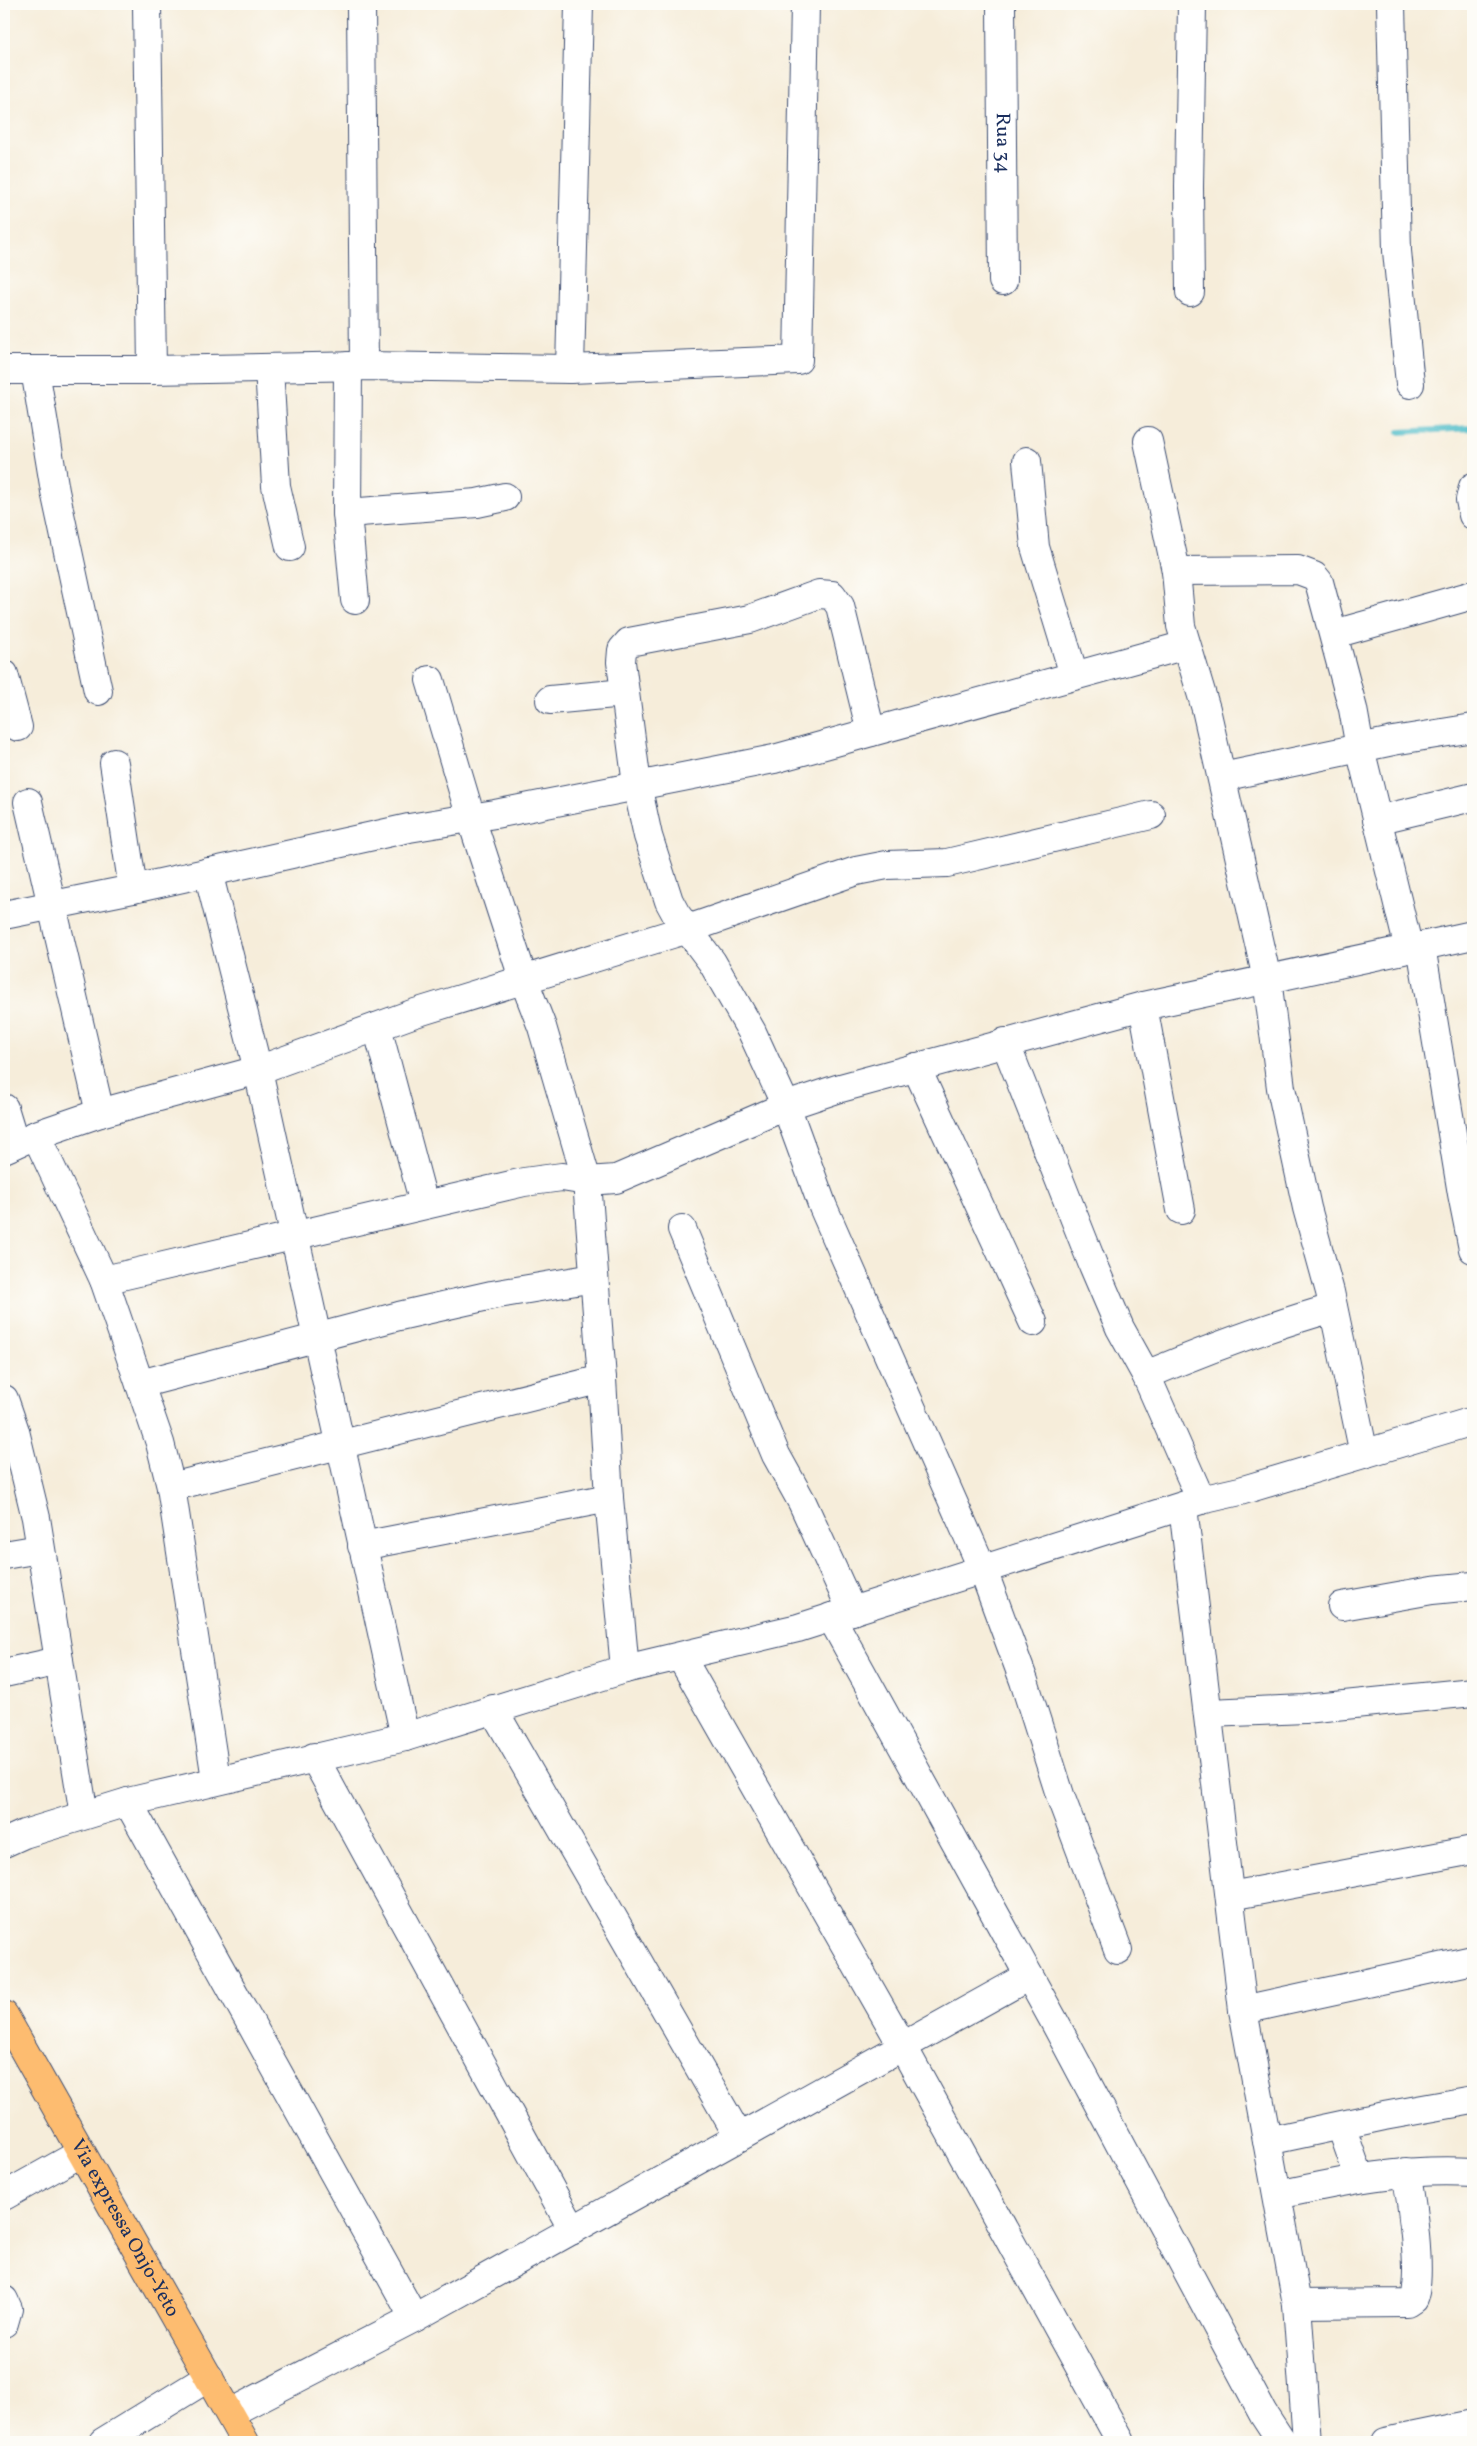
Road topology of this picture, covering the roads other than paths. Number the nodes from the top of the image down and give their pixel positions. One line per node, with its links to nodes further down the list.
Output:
1 (147, 4): 15 (street)
2 (362, 4): 10 (street)
3 (579, 4): 12 (street)
4 (805, 4): 12 (street)
5 (1001, 4): 8 (street, Rua 34)
6 (1192, 4): 9 (street)
7 (1392, 4): 16 (street)
8 (1003, 281)
9 (1190, 292)
10 (356, 366): 11 (street); 12 (street); 21 (street)
11 (269, 368): 15 (street); 23 (street)
12 (570, 369)
13 (4, 370): 14 (street)
14 (35, 370): 15 (street); 32 (street)
15 (152, 370)
16 (1410, 384)
17 (1148, 441): 24 (street)
18 (1028, 462): 30 (street)
19 (1473, 487): 22 (street)
20 (505, 497): 21 (street)
21 (346, 513): 26 (street)
22 (1473, 514)
23 (290, 547)
24 (1176, 571): 27 (street); 28 (street)
25 (1473, 595): 27 (street)
26 (355, 600)
27 (1334, 634): 38 (street)
28 (1186, 645): 30 (street); 40 (street)
29 (4, 674): 35 (street)
30 (1074, 675): 37 (street)
31 (430, 680): 45 (street)
32 (98, 690)
33 (625, 693): 34 (street); 37 (street); 41 (street)
34 (550, 700)
35 (18, 727)
36 (1473, 728): 38 (street)
37 (871, 732): 41 (street)
38 (1360, 748): 40 (street); 46 (street)
39 (114, 763): 48 (street)
40 (1222, 777): 55 (street)
41 (637, 785): 45 (street); 51 (street)
42 (1473, 797): 46 (street)
43 (28, 802): 49 (street)
44 (1151, 815): 51 (street)
45 (471, 818): 47 (street); 54 (street)
46 (1377, 820): 53 (street)
47 (208, 872): 48 (street); 60 (street)
48 (133, 889): 49 (street)
49 (51, 904): 50 (street); 63 (street)
50 (4, 915)
51 (688, 929): 54 (street); 61 (street)
52 (1473, 935): 53 (street)
53 (1415, 947): 55 (street); 70 (street)
54 (523, 978): 57 (street); 65 (street)
55 (1267, 979): 56 (street); 73 (street)
56 (1143, 1006): 58 (street); 67 (street)
57 (377, 1027): 60 (street); 66 (street)
58 (1005, 1042): 59 (street); 76 (street)
59 (916, 1066): 61 (street); 74 (street)
60 (258, 1070): 63 (street); 69 (street)
61 (786, 1106): 65 (street); 89 (street)
62 (4, 1108): 64 (street)
63 (100, 1113): 64 (street)
64 (18, 1142): 72 (street)
65 (587, 1181): 66 (street); 71 (street)
66 (424, 1204): 69 (street)
67 (1180, 1210)
68 (682, 1228): 92 (street)
69 (294, 1234): 72 (street); 75 (street)
70 (1473, 1250)
71 (594, 1278): 75 (street); 77 (street)
72 (104, 1280): 78 (street)
73 (1333, 1308): 76 (street); 82 (street)
74 (1034, 1322)
75 (316, 1337): 78 (street); 81 (street)
76 (1146, 1375): 85 (street)
77 (602, 1379): 81 (street); 84 (street)
78 (140, 1384): 83 (street)
79 (4, 1399): 87 (street)
80 (1473, 1421): 82 (street)
81 (340, 1444): 83 (street); 86 (street)
82 (1364, 1454): 85 (street)
83 (171, 1487): 102 (street)
84 (609, 1498): 86 (street); 95 (street)
85 (1192, 1503): 89 (street); 99 (street)
86 (362, 1546): 100 (street)
87 (40, 1549): 88 (street); 94 (street)
88 (4, 1555)
89 (983, 1570): 92 (street); 108 (street)
90 (1473, 1586): 91 (street)
91 (1342, 1606)
92 (842, 1614): 93 (street); 110 (street)
93 (681, 1657): 95 (street); 113 (street)
94 (58, 1661): 96 (street); 104 (street)
95 (625, 1669): 98 (street)
96 (4, 1673)
97 (1473, 1692): 99 (street)
98 (493, 1710): 100 (street); 116 (street)
99 (1208, 1713): 107 (street)
100 (404, 1737): 101 (street)
101 (314, 1757): 102 (street); 124 (street)
102 (216, 1780): 103 (street)
103 (128, 1802): 104 (street); 127 (street)
104 (84, 1815): 105 (street)
105 (4, 1843)
106 (1473, 1850): 107 (street)
107 (1230, 1896): 111 (street)
108 (1118, 1950)
109 (1473, 1960): 111 (street)
110 (1029, 1976): 113 (street); 135 (street)
111 (1243, 2010): 117 (street)
112 (4, 2015): 118 (main road, Via expressa Onjo-Yeto)
113 (902, 2045): 116 (street); 134 (street)
114 (1473, 2100): 115 (street)
115 (1341, 2126): 117 (street); 121 (street)
116 (739, 2137): 124 (street)
117 (1267, 2141): 122 (street)
118 (81, 2153): 123 (street); 129 (main road, Via expressa Onjo-Yeto)
119 (1406, 2172): 120 (street); 121 (street); 126 (street)
120 (1473, 2172)
121 (1359, 2177): 122 (street)
122 (1278, 2195): 126 (street)
123 (4, 2196)
124 (573, 2230): 127 (street)
125 (4, 2300): 128 (street)
126 (1297, 2304): 136 (street)
127 (414, 2318): 130 (street)
128 (4, 2323)
129 (209, 2377): 130 (main road, Via expressa Onjo-Yeto); 132 (street)
130 (230, 2413): 133 (main road, Via expressa Onjo-Yeto)
131 (1473, 2424): 137 (street)
132 (103, 2442)
133 (246, 2442)
134 (1121, 2442)
135 (1282, 2442)
136 (1307, 2442)
137 (1386, 2442)

